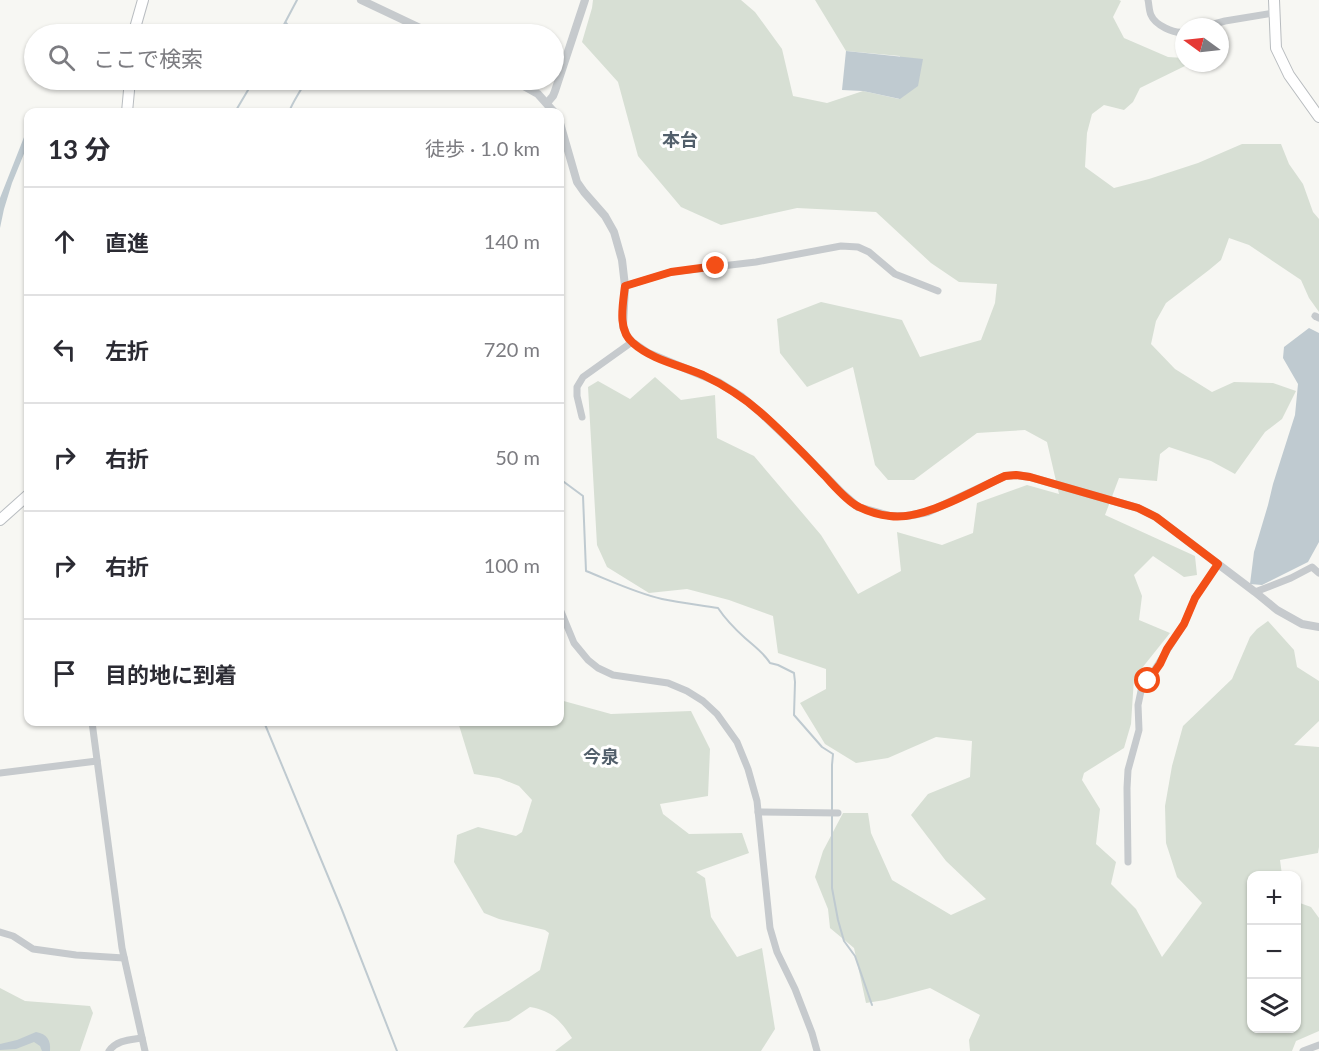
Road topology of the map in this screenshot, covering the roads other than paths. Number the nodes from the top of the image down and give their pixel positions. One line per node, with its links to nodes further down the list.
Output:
1 (143, 0): 8 (main road)
2 (361, 0): 9 (street)
3 (585, 0): 11 (street)
4 (1148, 0): 10 (street)
5 (1274, 0): 6 (main road)
6 (1274, 13): 7 (street); 18 (main road)
7 (1229, 20)
8 (136, 24)
9 (412, 24)
10 (1175, 32)
11 (564, 64)
12 (129, 90): 16 (main road)
13 (531, 90): 15 (street)
14 (555, 90): 15 (street)
15 (547, 103): 17 (street)
16 (128, 108)
17 (551, 108)
18 (1319, 117)
19 (564, 137): 20 (street)
20 (625, 286): 21 (street); 22 (street)
21 (938, 291)
22 (632, 342): 23 (street); 26 (street)
23 (582, 417)
24 (24, 499): 25 (main road)
25 (0, 520)
26 (1218, 564): 28 (street); 36 (street)
27 (1319, 573): 28 (street)
28 (1255, 592): 30 (street)
29 (564, 619): 34 (street)
30 (1319, 627)
31 (93, 726): 32 (street)
32 (97, 761): 33 (street); 38 (street)
33 (0, 773)
34 (758, 812): 35 (street); 43 (street)
35 (838, 813)
36 (1128, 862)
37 (0, 932): 38 (street)
38 (124, 958): 39 (street)
39 (142, 1038): 41 (street); 42 (street)
40 (1319, 1045): 44 (street)
41 (110, 1051)
42 (144, 1051)
43 (817, 1051)
44 (1303, 1051)

